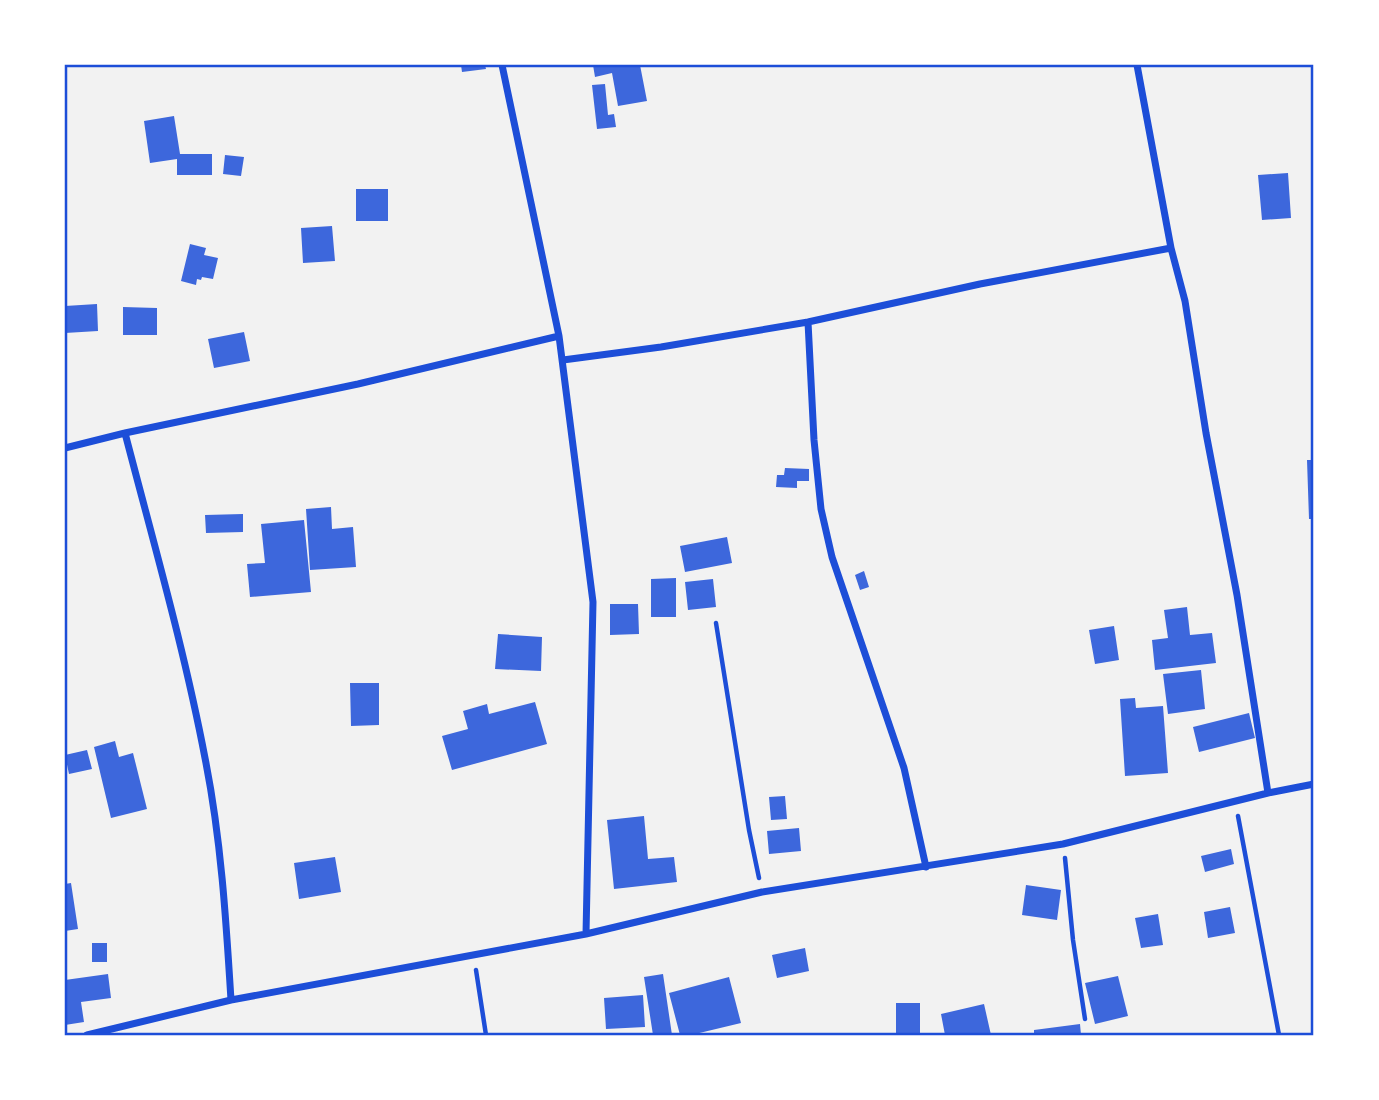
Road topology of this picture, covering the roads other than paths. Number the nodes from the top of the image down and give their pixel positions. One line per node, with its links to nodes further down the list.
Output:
1 (502, 65): 5 (street)
2 (1137, 65): 3 (street)
3 (1171, 247): 4 (street); 10 (street)
4 (808, 322): 6 (street); 11 (street)
5 (559, 336): 6 (street); 7 (street)
6 (562, 360): 12 (street)
7 (125, 433): 8 (street); 13 (street)
8 (65, 448)
9 (1314, 783): 10 (street)
10 (1268, 793): 11 (street)
11 (926, 867): 12 (street)
12 (586, 934): 13 (street)
13 (231, 1000): 14 (street)
14 (87, 1035)

